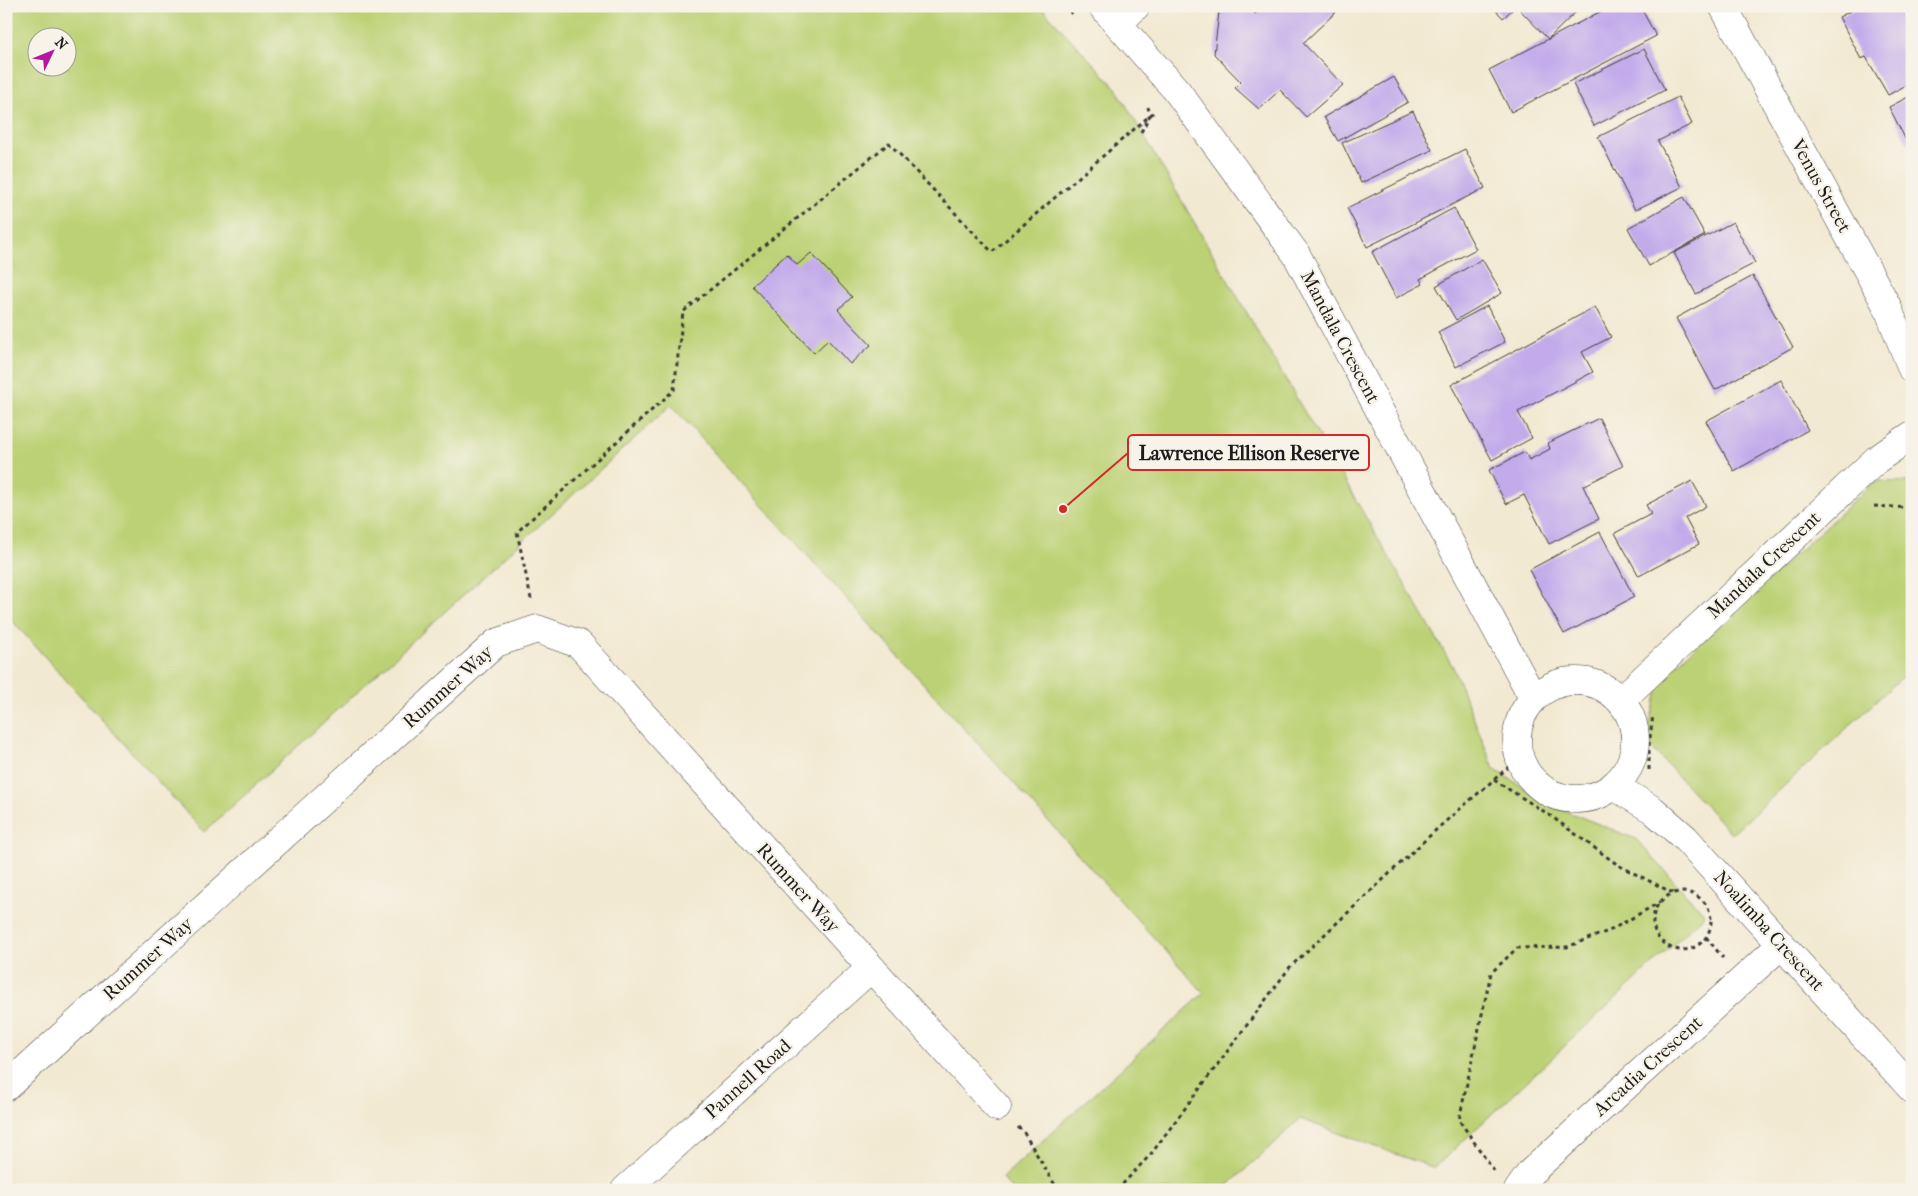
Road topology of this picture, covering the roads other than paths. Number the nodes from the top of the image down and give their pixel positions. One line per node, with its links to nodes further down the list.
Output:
1 (1723, 6): 3 (street, Venus Street)
2 (1119, 12): 5 (street, Mandala Crescent)
3 (1912, 369)
4 (1912, 435): 6 (street, Mandala Crescent)
5 (1533, 698): 6 (street); 7 (street)
6 (1621, 700): 7 (street)
7 (1614, 786): 8 (street, Noalimba Crescent)
8 (1782, 945): 11 (street, Noalimba Crescent); 14 (street, Arcadia Crescent)
9 (871, 968): 10 (street, Rummer Way); 12 (street, Rummer Way); 13 (street, Pannell Road)
10 (6, 1087)
11 (1912, 1089)
12 (997, 1107)
13 (624, 1190)
14 (1518, 1190)

